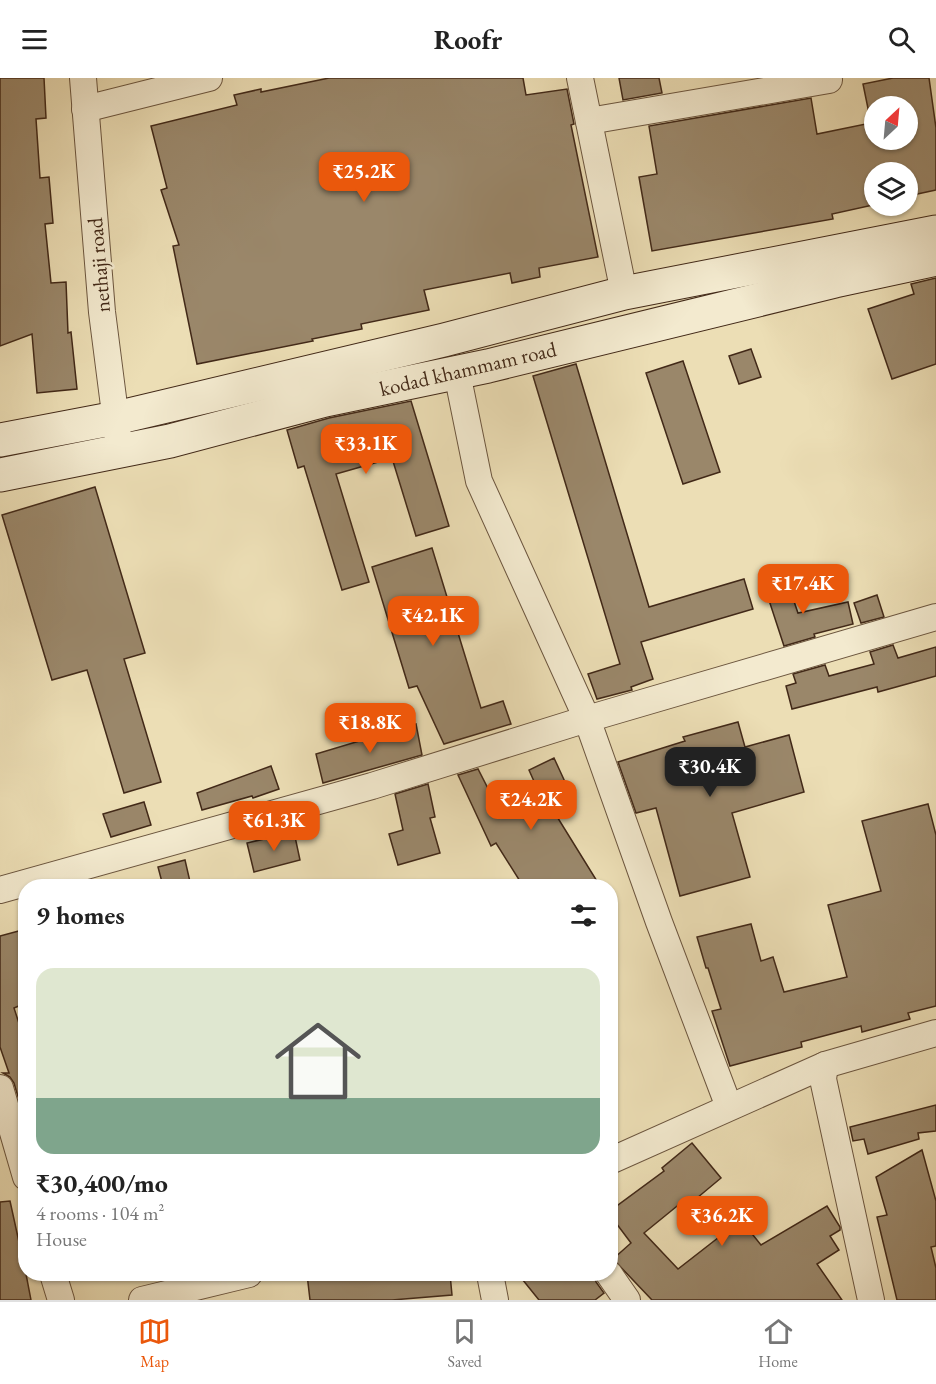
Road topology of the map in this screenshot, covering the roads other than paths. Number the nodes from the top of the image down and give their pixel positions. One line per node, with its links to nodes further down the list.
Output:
1 (83, 78): 5 (street, nethaji road)
2 (209, 78): 5 (street)
3 (580, 78): 6 (street)
4 (829, 80): 6 (street)
5 (85, 109): 11 (street, nethaji road)
6 (589, 121): 9 (street)
7 (936, 232): 9 (main road, kodad khammam road)
8 (936, 259): 10 (main road, kodad khammam road)
9 (624, 293): 11 (main road, kodad khammam road)
10 (457, 373): 13 (main road, kodad khammam road); 16 (street)
11 (116, 418): 12 (main road, kodad khammam road); 13 (street, nethaji road)
12 (0, 440)
13 (120, 452): 14 (main road, kodad khammam road)
14 (0, 475)
15 (936, 617): 16 (street)
16 (586, 719): 17 (street); 23 (street)
17 (39, 879)
18 (18, 885): 19 (street)
19 (0, 890)
20 (936, 1033): 21 (street)
21 (825, 1065): 23 (street); 34 (street)
22 (0, 1088): 24 (street)
23 (729, 1107): 25 (street)
24 (18, 1150)
25 (618, 1157)
26 (55, 1281): 30 (street)
27 (191, 1281): 31 (street)
28 (491, 1281): 32 (street)
29 (614, 1281): 33 (street)
30 (61, 1300)
31 (141, 1300)
32 (495, 1300)
33 (627, 1300)
34 (871, 1300)

